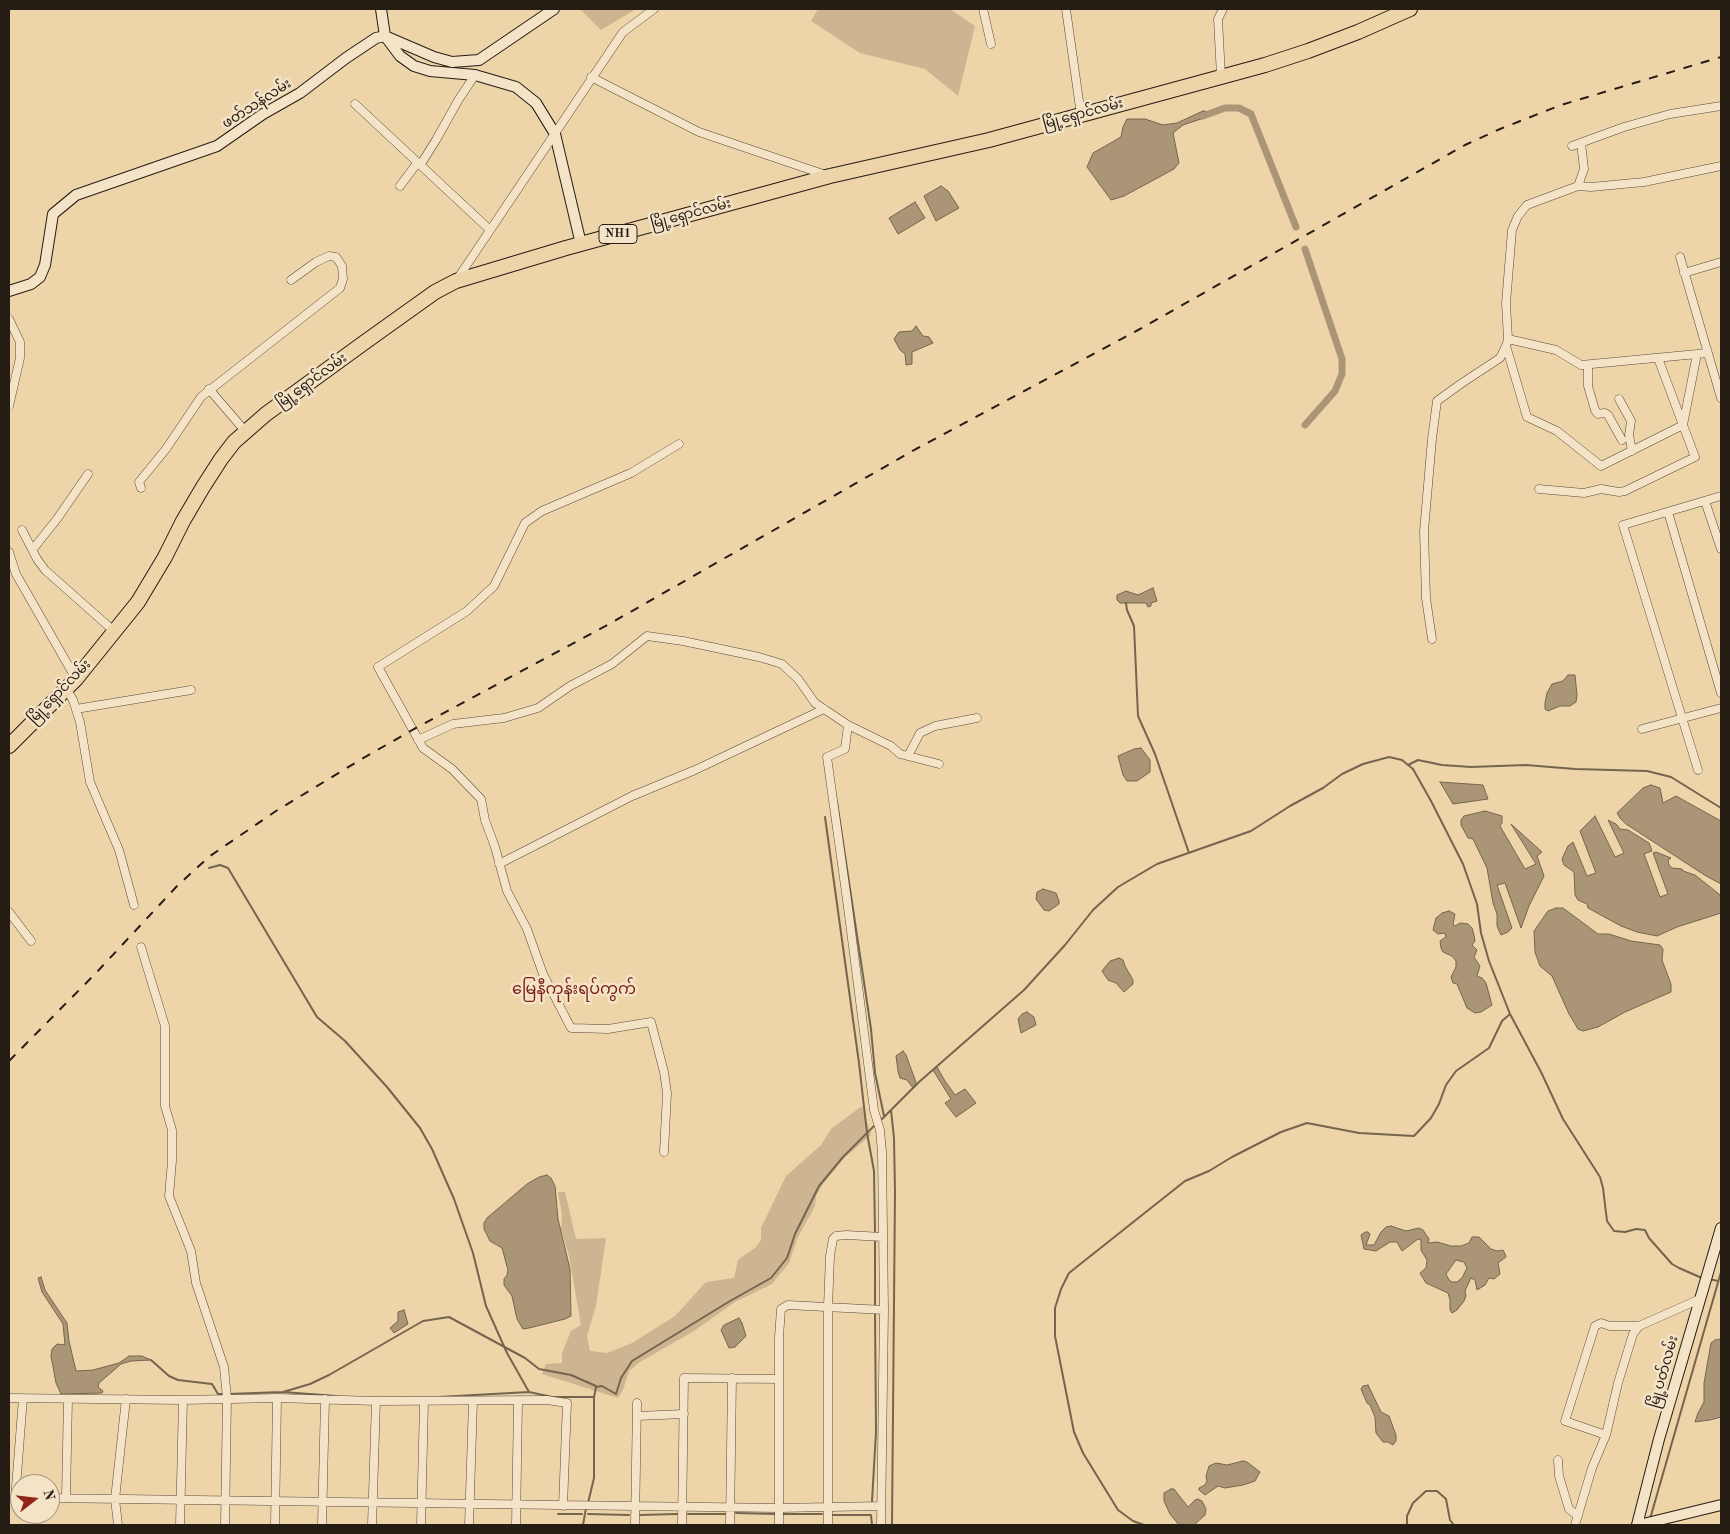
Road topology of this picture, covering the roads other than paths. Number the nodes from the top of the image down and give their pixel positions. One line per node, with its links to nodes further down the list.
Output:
1 (381, 9): 8 (street)
2 (554, 9): 8 (street)
3 (654, 9): 12 (street)
4 (983, 9): 9 (street)
5 (1066, 9): 15 (street)
6 (1222, 9): 11 (street)
7 (1410, 9): 11 (highway, မြို့ရှောင်လမ်း / NH1)
8 (385, 36): 10 (street); 31 (street, ဖတ်သန်လမ်း)
9 (991, 44)
10 (476, 75): 16 (street); 19 (street)
11 (1221, 76): 15 (highway, မြို့ရှောင်လမ်း / NH1)
12 (591, 78): 16 (street); 21 (street)
13 (355, 104): 19 (street)
14 (1721, 106): 17 (street)
15 (1082, 115): 21 (highway, မြို့ရှောင်လမ်း / NH1)
16 (555, 134): 24 (street); 25 (street)
17 (1581, 143): 18 (street); 23 (street)
18 (1572, 146)
19 (419, 163): 22 (street); 24 (street)
20 (1721, 166): 23 (street)
21 (830, 176): 25 (highway, မြို့ရှောင်လမ်း / NH1)
22 (400, 186)
23 (1578, 186): 33 (street)
24 (490, 230): 30 (street)
25 (581, 244): 30 (highway, မြို့ရှောင်လမ်း / NH1)
26 (1680, 257): 28 (street)
27 (1721, 262): 28 (street)
28 (1684, 273): 34 (street)
29 (291, 280): 38 (street)
30 (456, 281): 43 (highway, မြို့ရှောင်လမ်း / NH1)
31 (9, 291)
32 (9, 319): 41 (street)
33 (1507, 342): 37 (street); 46 (street); 58 (street)
34 (1708, 353): 35 (street); 39 (street)
35 (1697, 354): 36 (street); 42 (street)
36 (1658, 358): 37 (street); 42 (street)
37 (1588, 365): 44 (street)
38 (209, 390): 43 (street); 48 (street)
39 (1721, 398)
40 (1619, 399): 46 (street)
41 (9, 406)
42 (1683, 425): 46 (street); 49 (street)
43 (246, 432): 57 (highway, မြို့ရှောင်လမ်း / NH1)
44 (1622, 440)
45 (679, 444): 69 (street)
46 (1632, 450)
47 (88, 474): 54 (street)
48 (141, 488)
49 (1539, 489)
50 (1721, 496): 51 (street)
51 (1705, 501): 52 (street); 55 (street)
52 (1668, 512): 61 (street); 66 (street)
53 (22, 530): 54 (street)
54 (33, 549): 57 (street)
55 (1721, 549)
56 (9, 552): 59 (street)
57 (115, 632): 59 (highway, မြို့ရှောင်လမ်း / NH1)
58 (1432, 639)
59 (71, 684): 63 (street); 70 (highway, မြို့ရှောင်လမ်း / NH1)
60 (191, 690): 63 (street)
61 (1721, 693)
62 (1721, 708): 66 (street)
63 (76, 709): 75 (street)
64 (824, 709): 67 (street); 69 (street); 74 (street)
65 (977, 718): 71 (street)
66 (1683, 718): 68 (street); 73 (street)
67 (848, 726): 71 (street); 81 (street)
68 (1642, 729)
69 (418, 740): 74 (street)
70 (9, 746)
71 (908, 756): 72 (street)
72 (939, 764)
73 (1698, 770)
74 (499, 864): 79 (street)
75 (134, 905)
76 (9, 912): 77 (street)
77 (32, 941)
78 (142, 946): 90 (street)
79 (664, 1152)
80 (1721, 1228): 82 (street, မြို့ပတ်လမ်း)
81 (883, 1237): 83 (street); 84 (street)
82 (1700, 1299): 85 (street); 142 (street, မြို့ပတ်လမ်း)
83 (828, 1307): 84 (street); 87 (street); 123 (street)
84 (884, 1310): 121 (street)
85 (1639, 1326): 103 (street); 103 (street)
86 (732, 1378): 87 (street); 101 (street); 122 (street)
87 (779, 1379): 124 (street)
88 (9, 1398): 89 (street)
89 (23, 1398): 92 (street); 105 (street)
90 (227, 1398): 91 (street); 95 (street); 110 (street)
91 (277, 1398): 94 (street); 111 (street)
92 (68, 1399): 93 (street); 107 (street)
93 (126, 1399): 95 (street); 109 (street)
94 (325, 1399): 96 (street); 112 (street)
95 (183, 1400): 108 (street)
96 (376, 1401): 97 (street); 113 (street)
97 (424, 1401): 98 (street); 114 (street)
98 (473, 1401): 99 (street); 115 (street)
99 (518, 1402): 116 (street); 118 (street)
100 (637, 1404): 102 (street)
101 (684, 1414): 102 (street); 120 (street)
102 (637, 1416): 119 (street)
103 (1606, 1435): 125 (street)
104 (1558, 1460): 125 (street)
105 (17, 1474)
106 (60, 1498): 107 (street)
107 (66, 1498): 109 (street)
108 (181, 1499): 109 (street); 110 (street); 127 (street)
109 (115, 1500): 126 (street)
110 (225, 1500): 111 (street); 128 (street)
111 (276, 1501): 112 (street); 129 (street)
112 (323, 1502): 113 (street); 130 (street)
113 (373, 1502): 114 (street); 131 (street)
114 (421, 1503): 115 (street); 132 (street)
115 (470, 1504): 116 (street); 133 (street)
116 (516, 1505): 118 (street); 134 (street)
117 (1721, 1505): 142 (street)
118 (563, 1506): 119 (street)
119 (635, 1506): 120 (street); 135 (street)
120 (682, 1506): 122 (street); 136 (street)
121 (880, 1506): 123 (street); 140 (street)
122 (731, 1507): 124 (street); 137 (street)
123 (828, 1507): 124 (street); 139 (street)
124 (779, 1508): 138 (street)
125 (1578, 1516): 141 (street)
126 (118, 1525)
127 (180, 1525)
128 (225, 1525)
129 (275, 1525)
130 (322, 1525)
131 (372, 1525)
132 (421, 1525)
133 (469, 1525)
134 (516, 1525)
135 (634, 1525)
136 (682, 1525)
137 (730, 1525)
138 (779, 1525)
139 (828, 1525)
140 (880, 1525)
141 (1575, 1525)
142 (1638, 1525)

